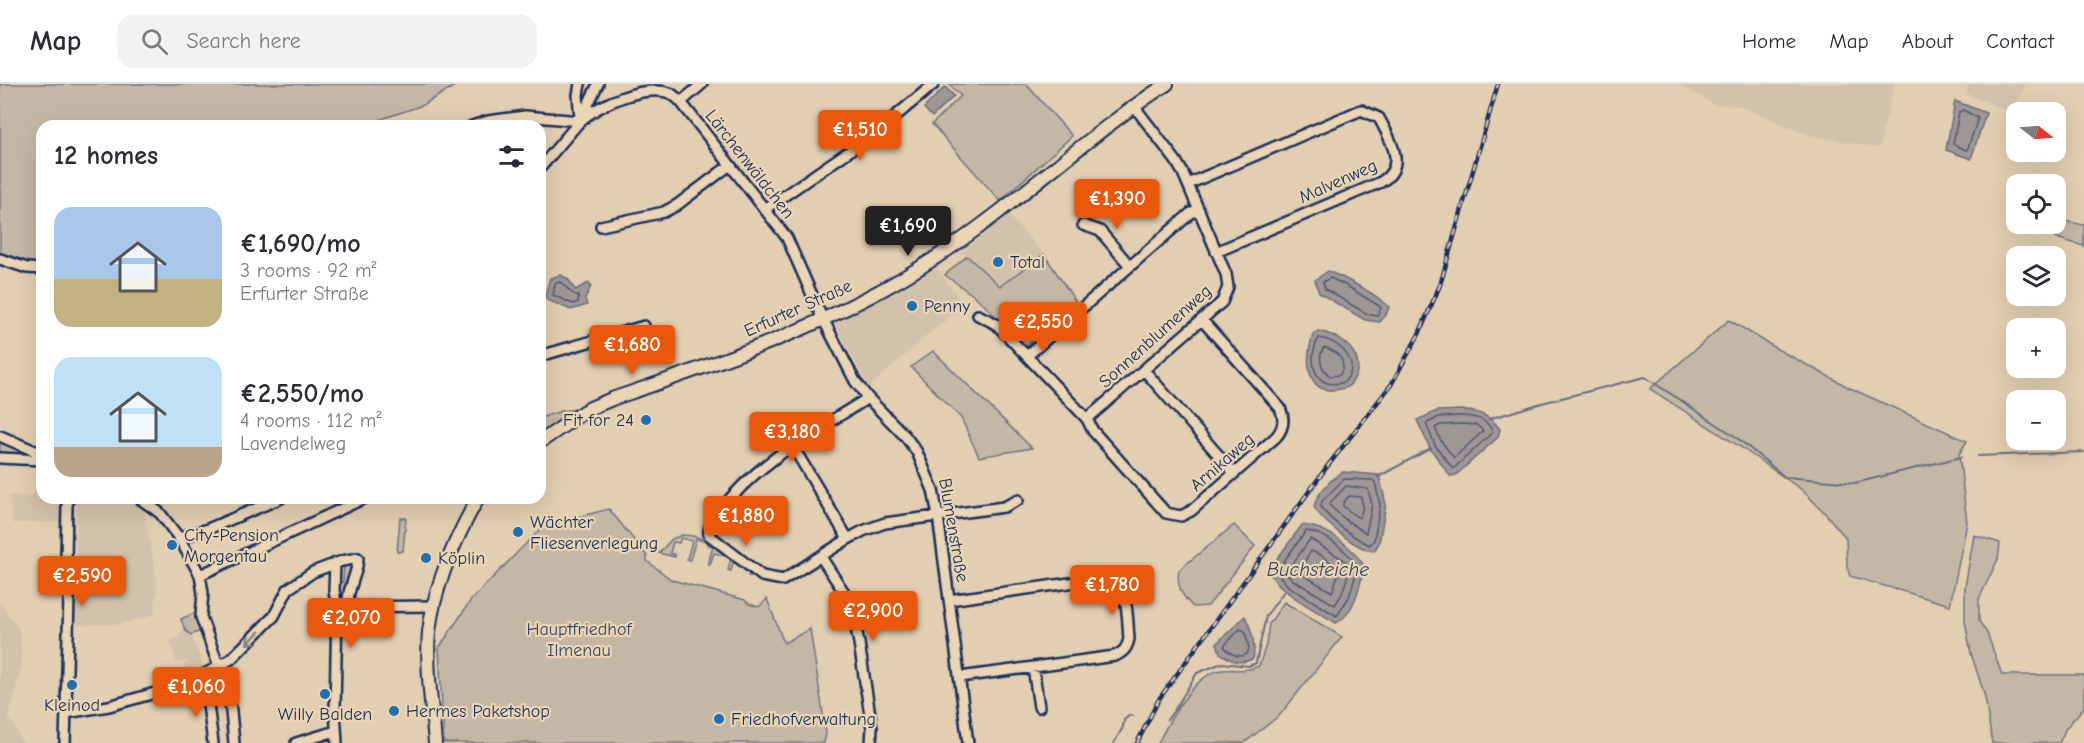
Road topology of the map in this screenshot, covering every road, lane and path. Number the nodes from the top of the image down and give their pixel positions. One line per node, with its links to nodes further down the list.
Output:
1 (580, 84): 9 (street)
2 (598, 84): 9 (street)
3 (702, 84): 6 (street)
4 (934, 84): 13 (street)
5 (1167, 84): 7 (main road, Erfurter Straße)
6 (681, 102): 9 (street, Lärchenwäldchen); 11 (street, Lärchenwäldchen)
7 (1134, 106): 12 (street, Sonnenblumenweg); 22 (main road, Erfurter Straße)
8 (495, 120): 9 (street)
9 (580, 121): 10 (street)
10 (546, 161)
11 (730, 165): 13 (street, Lärchenwäldchen); 16 (street)
12 (1188, 184): 14 (street, Sonnenblumenweg); 17 (street, Malvenweg)
13 (765, 209): 22 (street, Lärchenwäldchen)
14 (1198, 211): 17 (street, Sonnenblumenweg); 19 (street)
15 (1083, 225): 19 (street)
16 (601, 226)
17 (1216, 252): 23 (street, Sonnenblumenweg)
18 (0, 259): 20 (street)
19 (1130, 266): 26 (street)
20 (36, 269)
21 (978, 315): 26 (street)
22 (824, 320): 28 (street, Blumenstraße); 31 (main road, Erfurter Straße)
23 (1202, 320): 27 (street, Sonnenblumenweg); 36 (street, Arnikaweg)
24 (644, 326): 25 (street)
25 (546, 354)
26 (1027, 356): 29 (street)
27 (1144, 370): 29 (street, Sonnenblumenweg); 36 (street)
28 (868, 398): 32 (street); 43 (street, Blumenstraße)
29 (1087, 419): 36 (street, Arnikaweg)
30 (0, 436): 33 (street)
31 (546, 438)
32 (792, 446): 45 (street); 46 (street)
33 (36, 451)
34 (0, 458): 35 (street)
35 (36, 460)
36 (1234, 473)
37 (1018, 500): 43 (street)
38 (67, 504): 59 (street)
39 (147, 504): 44 (street)
40 (266, 504): 44 (street)
41 (352, 504): 48 (street)
42 (475, 504): 51 (main road)
43 (938, 516): 45 (street); 49 (street, Blumenstraße)
44 (178, 538): 48 (street)
45 (848, 539): 46 (street)
46 (821, 557): 67 (street)
47 (335, 563): 50 (street); 52 (street); 53 (street, one-way to 53)
48 (200, 575): 53 (street)
49 (949, 600): 54 (street); 55 (street, Blumenstraße)
50 (348, 606): 51 (street); 52 (street)
51 (433, 606): 66 (main road)
52 (337, 607): 60 (street)
53 (219, 667): 56 (street)
54 (1034, 667): 55 (street); 58 (street)
55 (960, 677): 68 (street, Blumenstraße)
56 (201, 680): 57 (street); 59 (street)
57 (206, 689): 62 (street); 63 (street)
58 (1039, 707)
59 (66, 713): 61 (street)
60 (336, 731): 64 (street); 65 (street)
61 (65, 743)
62 (213, 743)
63 (234, 743)
64 (296, 743)
65 (337, 743)
66 (435, 743)
67 (871, 743)
68 (968, 743)

